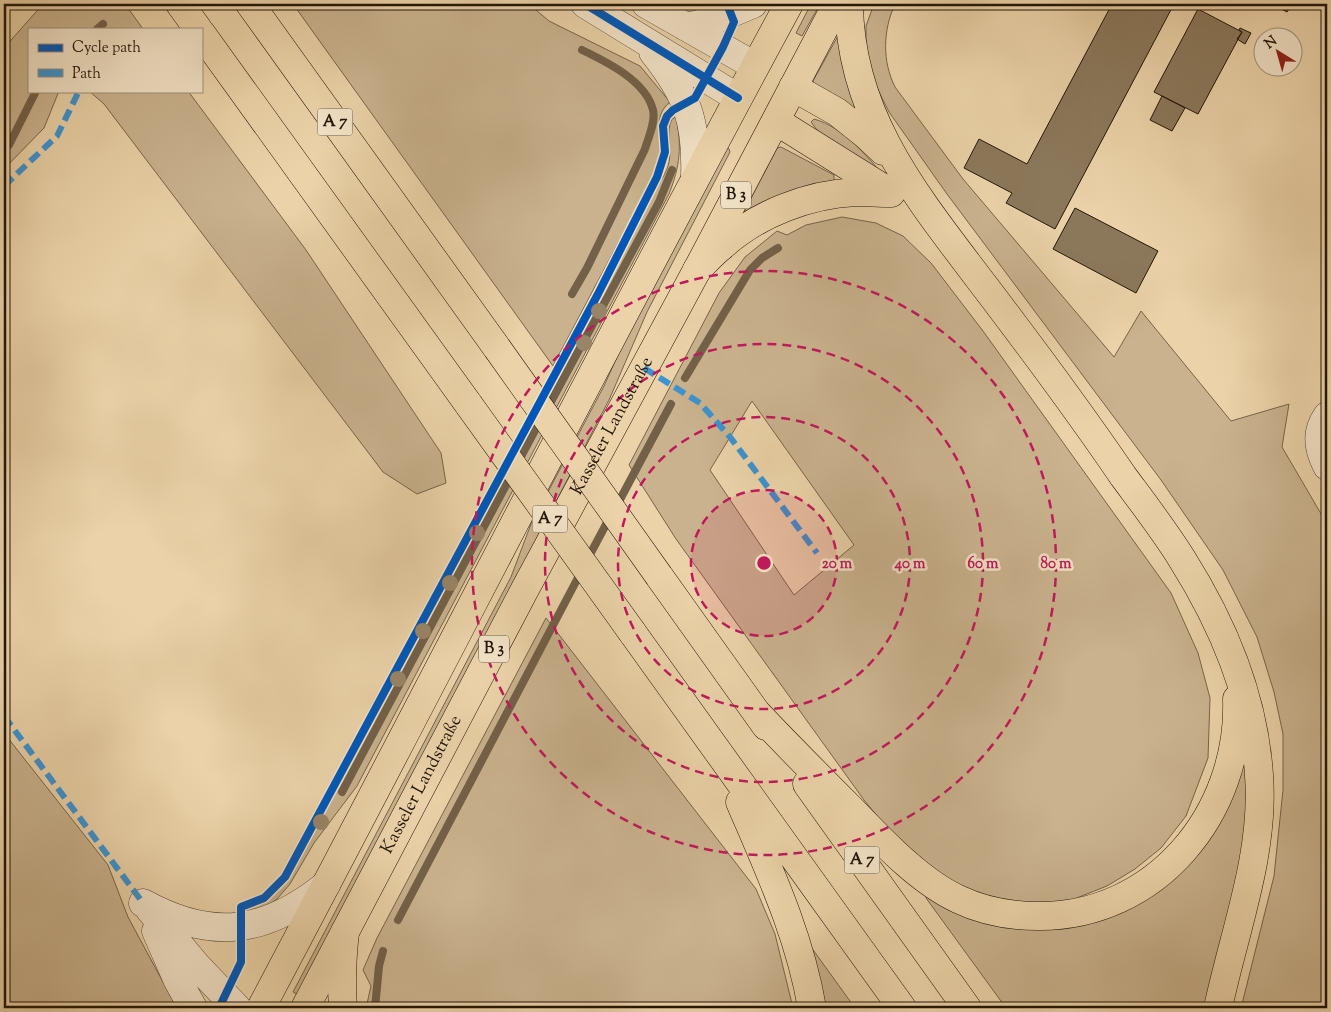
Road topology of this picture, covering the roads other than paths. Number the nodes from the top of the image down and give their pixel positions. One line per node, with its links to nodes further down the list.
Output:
1 (180, 4): 10 (main road)
2 (250, 4): 25 (main road, A 7, bridge)
3 (585, 4): 12 (street)
4 (646, 4): 9 (street)
5 (753, 4): 9 (street)
6 (789, 4): 13 (main road, B 3)
7 (837, 4): 14 (main road, Kasseler Landstraße / B 3)
8 (849, 4): 17 (main road)
9 (686, 27): 13 (street)
10 (197, 28)
11 (202, 34): 26 (main road, A 7, bridge)
12 (642, 40): 15 (street); 18 (street)
13 (755, 66): 14 (main road); 15 (main road, B 3)
14 (793, 87): 16 (main road, Kasseler Landstraße / B 3); 17 (main road)
15 (738, 98): 16 (main road); 18 (main road, B 3)
16 (776, 121): 19 (main road); 21 (main road, Kasseler Landstraße / B 3)
17 (896, 165): 20 (main road)
18 (695, 178): 27 (main road, B 3)
19 (891, 193): 20 (main road); 21 (main road)
20 (943, 231): 24 (main road)
21 (697, 270): 29 (main road, Kasseler Landstraße / B 3)
22 (1327, 416): 23 (street)
23 (1327, 466)
24 (1236, 670): 25 (main road); 38 (main road)
25 (756, 712): 37 (main road, A 7)
26 (721, 757): 35 (main road); 36 (main road, A 7)
27 (326, 885): 28 (street); 32 (main road, B 3)
28 (143, 903): 30 (street); 31 (street)
29 (345, 932): 33 (main road, Kasseler Landstraße / B 3); 34 (main road)
30 (193, 1008)
31 (237, 1008)
32 (261, 1008)
33 (305, 1008)
34 (343, 1008)
35 (812, 1008)
36 (902, 1008)
37 (967, 1008)
38 (1218, 1008)

